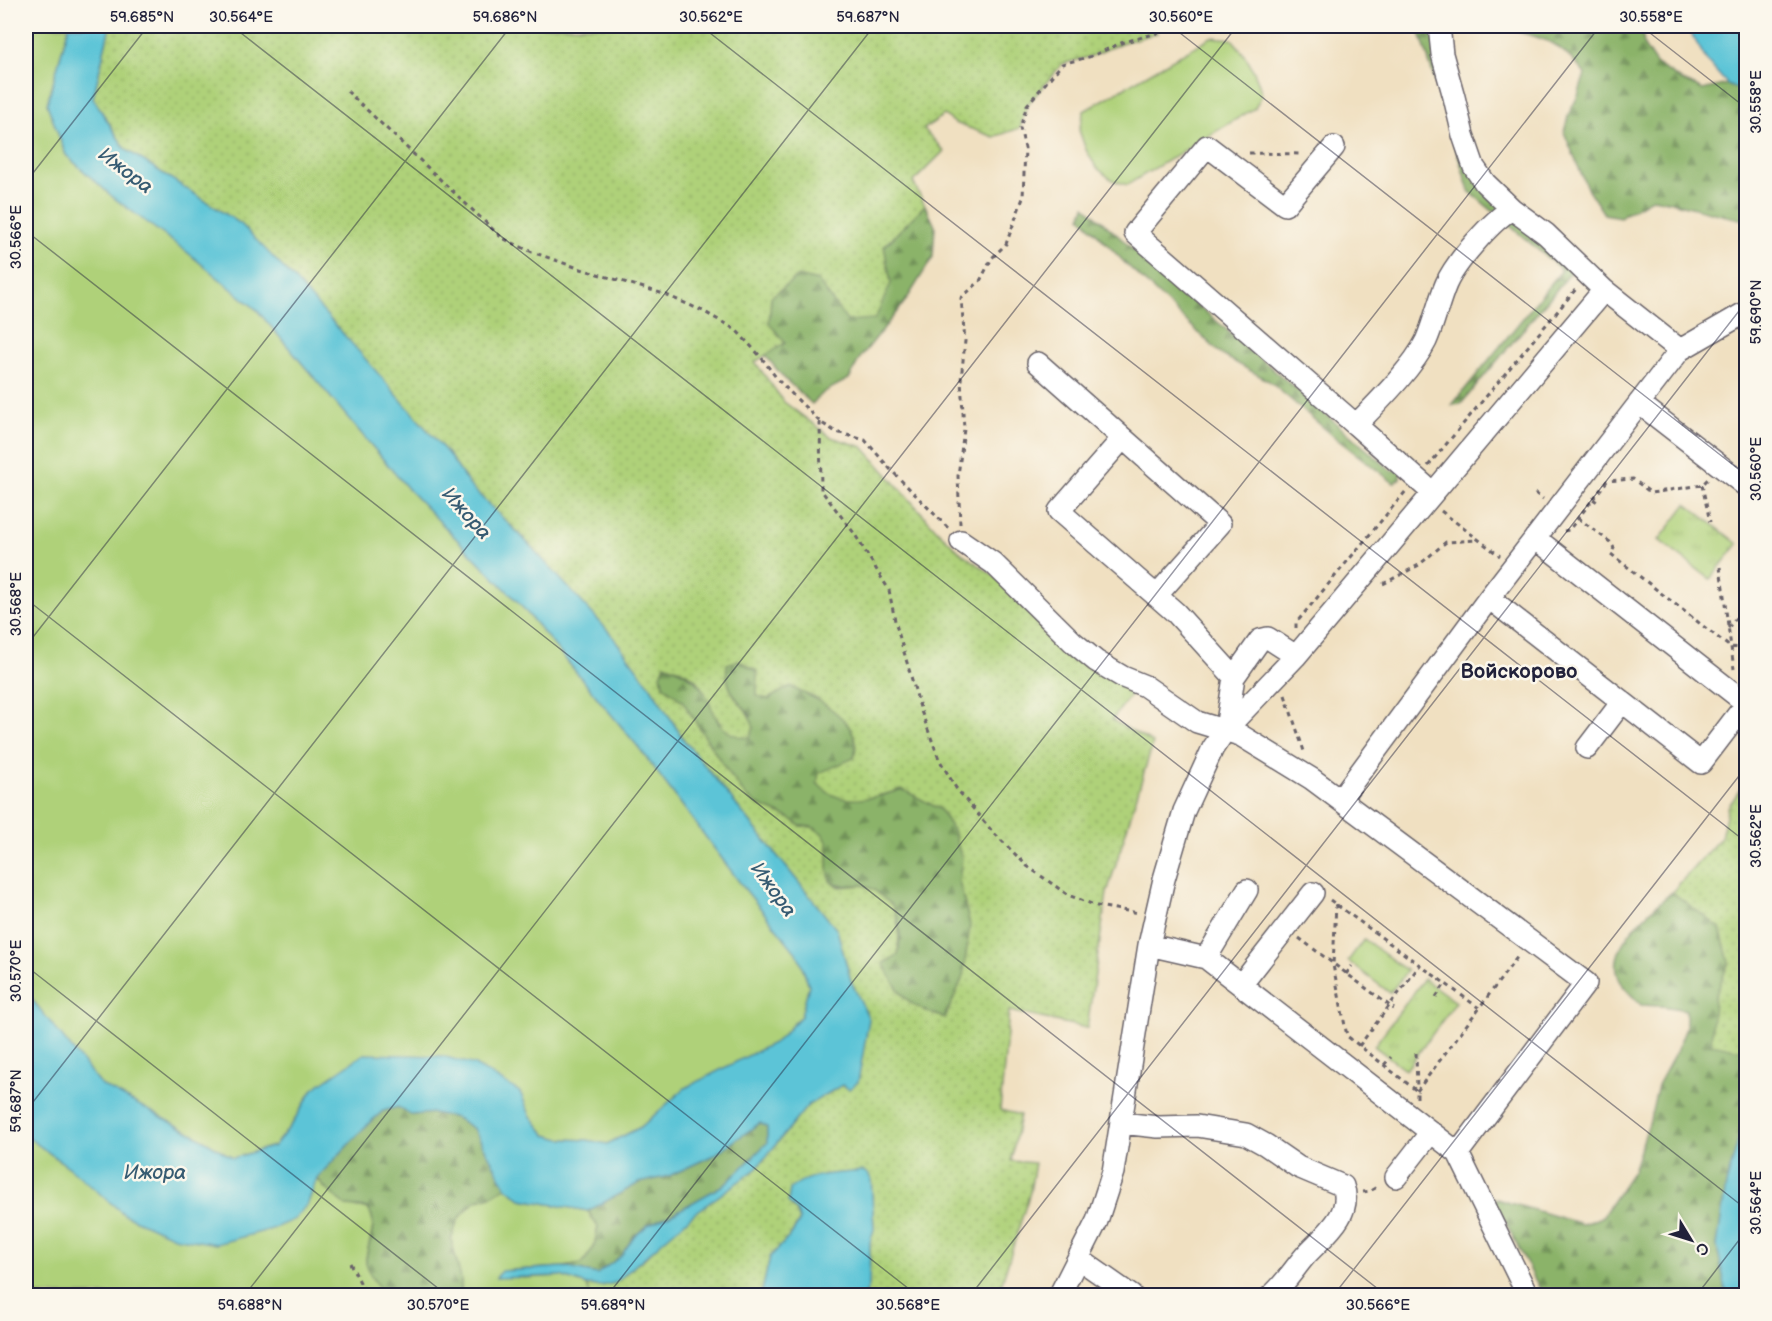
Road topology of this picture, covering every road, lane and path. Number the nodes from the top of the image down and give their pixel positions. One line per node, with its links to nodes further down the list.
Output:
1 (1168, 26): 27 (path)
2 (1439, 26): 6 (street)
3 (347, 91): 13 (path)
4 (1331, 151): 5 (path); 5 (street)
5 (1216, 153): 14 (street)
6 (1512, 209): 7 (street); 14 (street)
7 (1588, 274): 8 (street); 17 (path)
8 (1604, 290): 10 (street); 20 (street)
9 (1746, 312): 10 (street)
10 (1680, 350): 12 (street)
11 (1038, 363): 15 (street)
12 (1639, 403): 16 (street); 25 (street)
13 (820, 422): 27 (path); 50 (path)
14 (1356, 425): 17 (street)
15 (1123, 438): 31 (street); 31 (street)
16 (1721, 466): 18 (path); 19 (street)
17 (1417, 478): 20 (street); 37 (path)
18 (1702, 485): 21 (path); 24 (path)
19 (1746, 486)
20 (1430, 496): 26 (path); 37 (street)
21 (1593, 498): 22 (path); 23 (path)
22 (1600, 504)
23 (1578, 518): 25 (path); 35 (path)
24 (1710, 522)
25 (1536, 536): 28 (street); 42 (street)
26 (1478, 540): 28 (path); 30 (path)
27 (961, 541): 43 (street)
28 (1513, 567): 32 (street)
29 (1720, 567): 34 (path)
30 (1380, 584)
31 (1156, 596): 39 (street)
32 (1489, 598): 41 (street); 46 (street)
33 (1746, 605): 34 (path)
34 (1728, 628): 35 (path)
35 (1730, 647): 36 (path); 38 (path)
36 (1746, 648)
37 (1296, 656): 39 (street); 43 (street)
38 (1737, 674)
39 (1234, 677): 43 (street)
40 (1283, 686): 45 (path)
41 (1622, 702): 42 (street); 44 (street)
42 (1746, 703)
43 (1226, 729): 45 (street); 50 (street)
44 (1587, 748)
45 (1312, 779): 46 (street)
46 (1341, 798): 52 (street)
47 (1247, 890): 54 (street)
48 (1313, 893): 49 (path); 51 (street)
49 (1335, 904): 55 (path); 56 (path)
50 (1156, 917): 53 (street)
51 (1286, 928): 55 (path); 60 (street)
52 (1529, 940): 63 (path); 72 (street)
53 (1149, 945): 54 (street); 70 (street)
54 (1206, 958): 60 (street)
55 (1333, 964): 58 (path); 65 (path)
56 (1420, 965): 59 (path); 62 (path)
57 (1352, 966): 58 (path)
58 (1346, 974): 62 (path)
59 (1445, 984): 61 (path); 63 (path)
60 (1241, 985): 71 (street)
61 (1436, 997)
62 (1389, 1005): 64 (path); 65 (path)
63 (1479, 1008): 69 (path)
64 (1394, 1009)
65 (1359, 1046): 68 (path)
66 (1416, 1053): 69 (path)
67 (1391, 1057): 68 (path)
68 (1384, 1066): 69 (path)
69 (1417, 1091): 71 (path)
70 (1121, 1123): 74 (street); 75 (street)
71 (1425, 1127): 72 (street); 73 (street)
72 (1458, 1153): 83 (street)
73 (1396, 1177): 74 (path)
74 (1346, 1194): 82 (street)
75 (1078, 1259): 80 (street); 81 (street)
76 (350, 1263): 79 (path)
77 (26, 1287): 78 (path)
78 (30, 1296)
79 (367, 1296)
80 (1059, 1296)
81 (1132, 1296)
82 (1271, 1296)
83 (1528, 1296)

